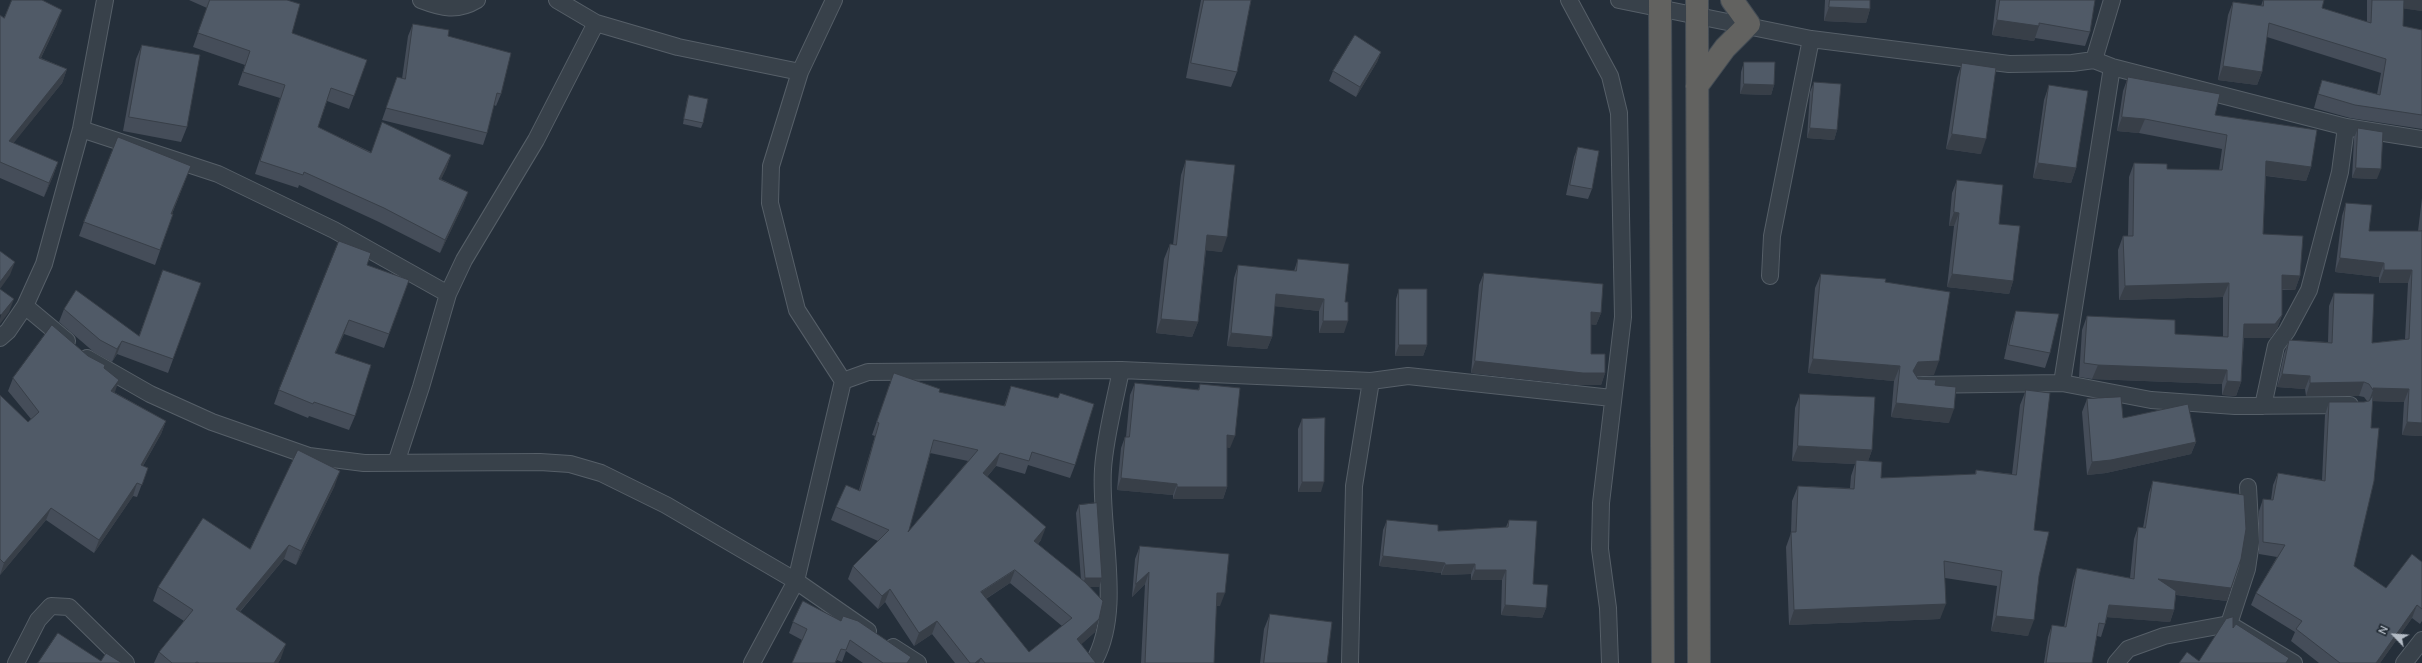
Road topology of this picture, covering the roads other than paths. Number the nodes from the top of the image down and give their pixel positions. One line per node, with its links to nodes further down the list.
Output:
1 (105, 0): 20 (street)
2 (420, 0): 3 (street)
3 (478, 0)
4 (557, 0): 12 (street)
5 (834, 0): 17 (street)
6 (1569, 0): 31 (street)
7 (1619, 0): 10 (street)
8 (1732, 0): 13 (highway)
9 (2112, 0): 15 (street)
10 (1660, 4): 11 (street); 46 (highway)
11 (1697, 8): 13 (street); 18 (highway)
12 (596, 23): 17 (street); 23 (street)
13 (1749, 24): 14 (street); 18 (highway)
14 (1811, 39): 15 (street); 22 (street)
15 (2094, 60): 16 (street)
16 (2112, 67): 19 (street); 29 (street)
17 (800, 72): 27 (street)
18 (1697, 86): 47 (highway)
19 (2346, 127): 21 (street); 33 (street)
20 (81, 129): 23 (street); 24 (street)
21 (2422, 139)
22 (1770, 276)
23 (448, 294): 34 (street)
24 (25, 306): 25 (street); 34 (street)
25 (0, 338)
26 (1121, 370): 27 (street); 28 (street); 43 (street)
27 (843, 381): 36 (street)
28 (1371, 381): 31 (street); 44 (street)
29 (2062, 383): 30 (street); 33 (street)
30 (1917, 385)
31 (1612, 398): 45 (street)
32 (2359, 405): 33 (street)
33 (2263, 406)
34 (396, 463): 36 (street)
35 (2248, 487): 37 (street)
36 (796, 581): 41 (street); 42 (street)
37 (2229, 624): 48 (street); 49 (street)
38 (2422, 640): 50 (street)
39 (16, 663): 40 (street)
40 (126, 663)
41 (752, 663)
42 (918, 663)
43 (1093, 663)
44 (1350, 663)
45 (1610, 663)
46 (1663, 663)
47 (1699, 663)
48 (2116, 663)
49 (2294, 663)
50 (2404, 663)

